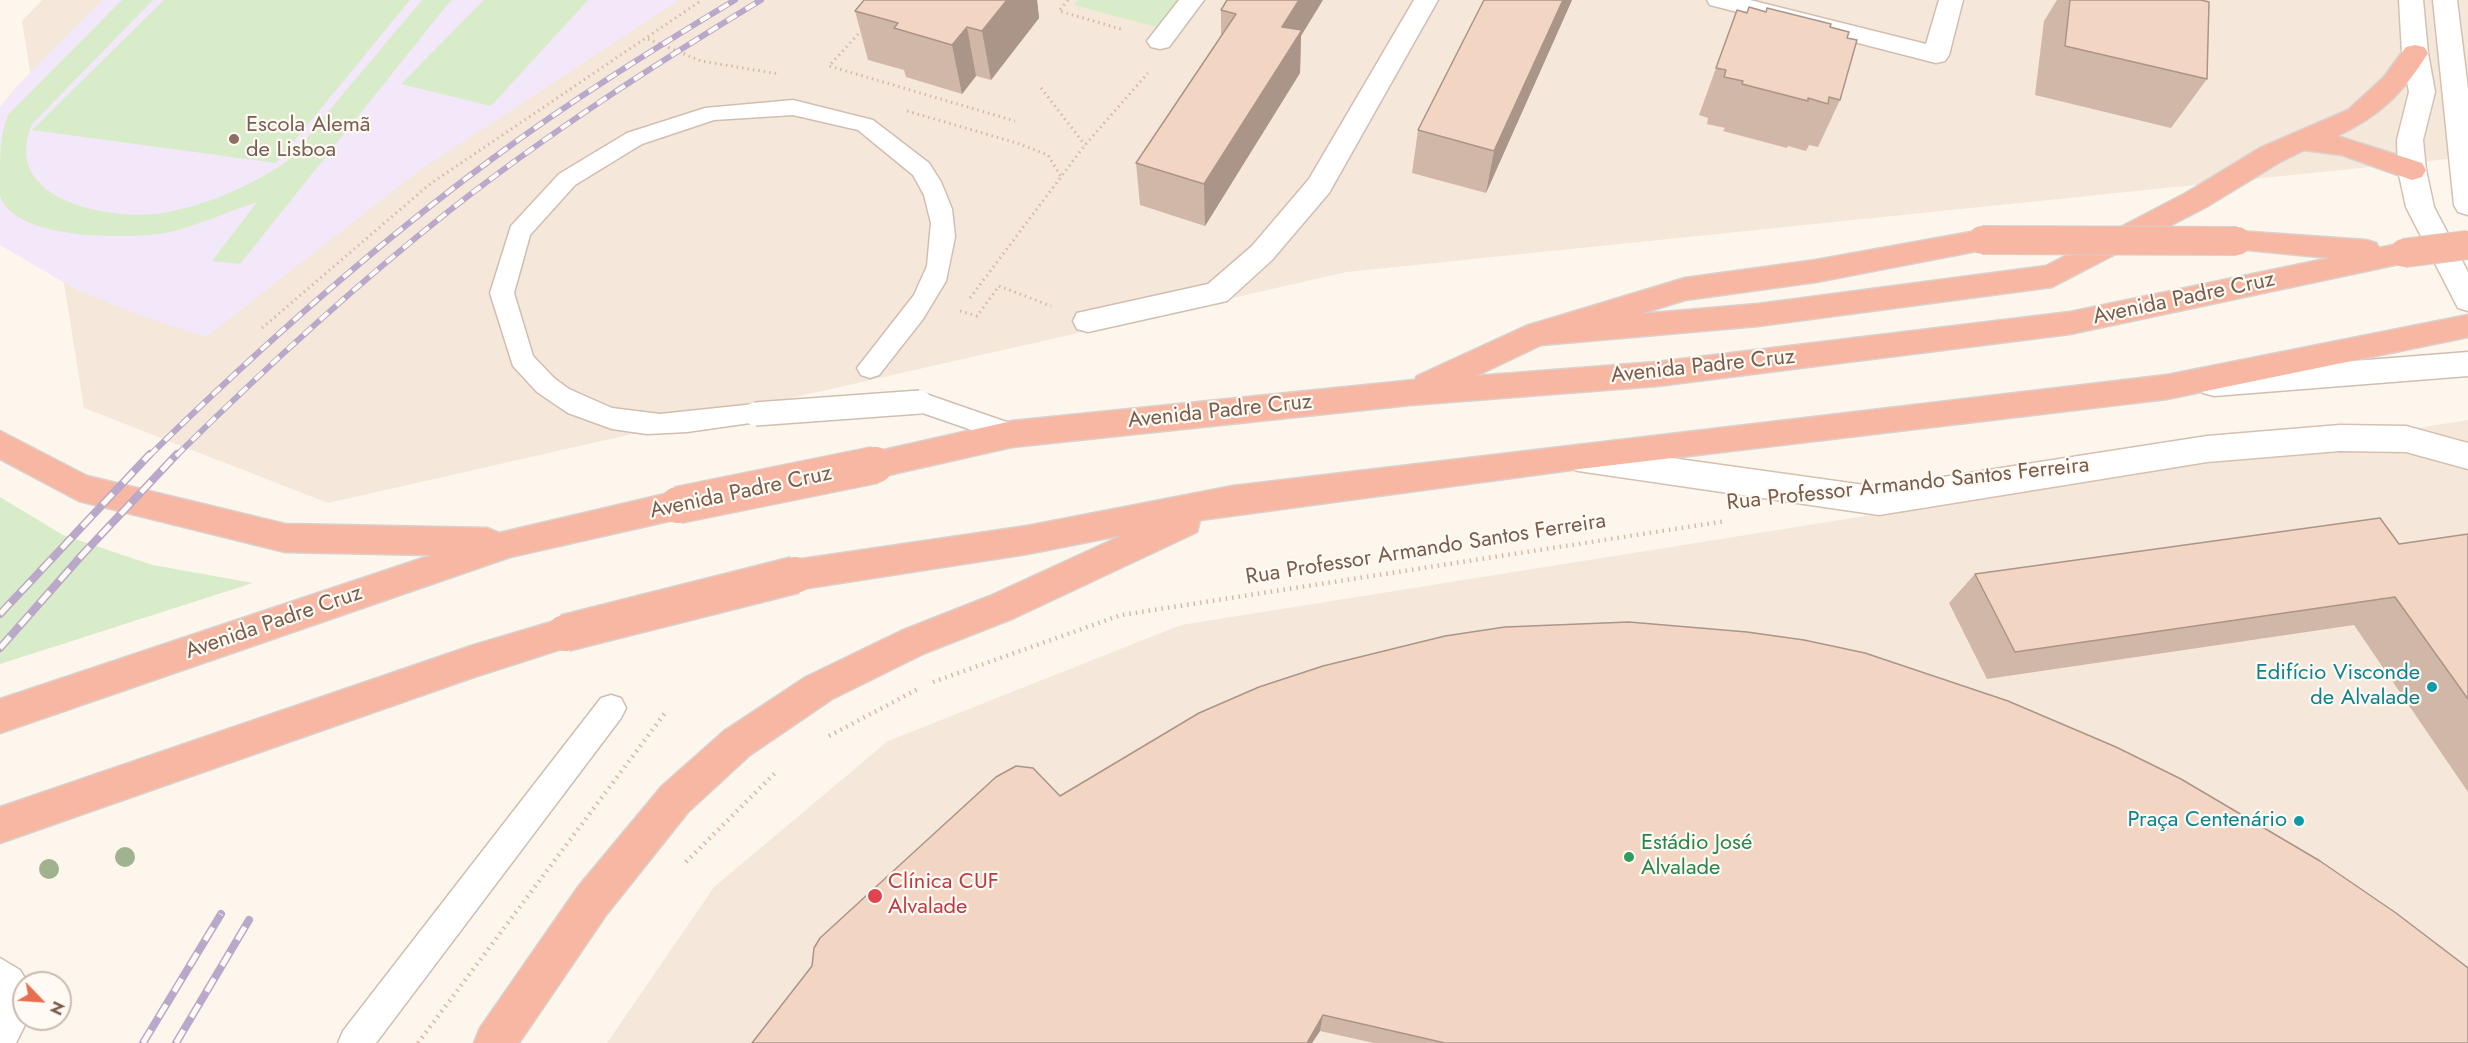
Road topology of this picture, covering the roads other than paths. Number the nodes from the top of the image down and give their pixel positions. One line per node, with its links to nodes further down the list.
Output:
1 (1192, 0): 7 (street)
2 (1426, 0): 16 (street)
3 (1719, 0): 4 (street)
4 (1952, 0)
5 (2411, 0): 8 (street)
6 (2445, 0): 11 (street)
7 (1161, 41)
8 (2415, 54): 9 (highway); 10 (street)
9 (2298, 141): 10 (highway); 18 (highway)
10 (2412, 170): 12 (street); 15 (street)
11 (2468, 205)
12 (2468, 222)
13 (2468, 245): 14 (highway, Avenida Padre Cruz, bridge)
14 (2404, 253): 18 (highway, bridge); 22 (highway, Avenida Padre Cruz)
15 (2468, 300)
16 (1088, 321)
17 (2458, 328): 21 (highway)
18 (1537, 334): 22 (highway)
19 (2468, 364): 21 (street)
20 (870, 368): 23 (lane, bridge)
21 (2167, 387): 26 (highway)
22 (1410, 393): 23 (highway, Avenida Padre Cruz)
23 (1012, 434): 28 (highway, Avenida Padre Cruz, bridge)
24 (0, 444): 28 (highway)
25 (2468, 456): 26 (street)
26 (1570, 457): 27 (highway)
27 (1233, 500): 31 (highway, bridge); 35 (highway)
28 (510, 543): 30 (highway, Avenida Padre Cruz)
29 (611, 708): 34 (lane)
30 (0, 716)
31 (0, 825)
32 (0, 974): 33 (lane)
33 (0, 1038)
34 (355, 1043)
35 (495, 1043)

